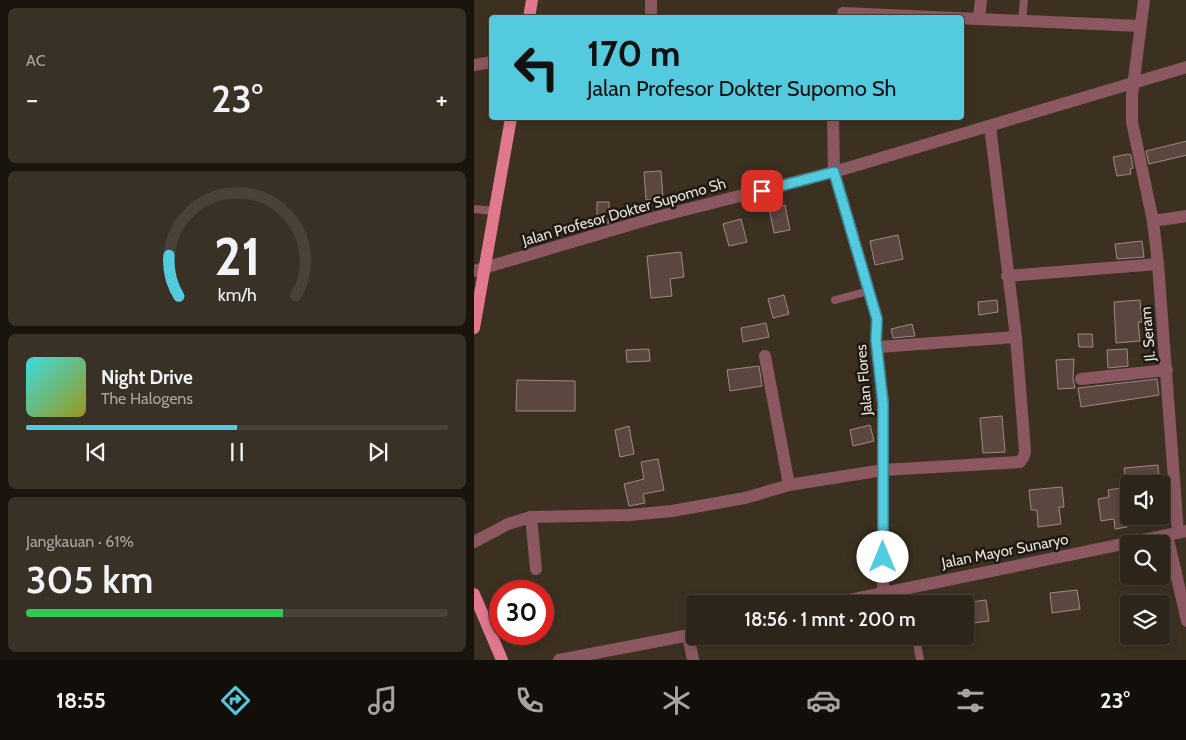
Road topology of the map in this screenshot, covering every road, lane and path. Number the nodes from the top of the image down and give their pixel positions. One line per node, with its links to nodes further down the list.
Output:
1 (532, 0): 7 (main road)
2 (651, 0): 8 (street)
3 (844, 0): 9 (street)
4 (981, 0): 11 (street)
5 (1024, 0): 12 (lane)
6 (1144, 0): 13 (street, Jl. Seram)
7 (530, 15)
8 (650, 15)
9 (843, 15)
10 (964, 18): 11 (street)
11 (979, 18): 12 (street)
12 (1022, 21): 13 (street)
13 (1140, 26): 17 (street, Jl. Seram)
14 (489, 62): 15 (street)
15 (474, 65)
16 (1186, 67): 17 (street, Jalan Profesor Dokter Supomo Sh)
17 (1133, 83): 20 (street, Jalan Profesor Dokter Supomo Sh); 25 (street, Jl. Seram)
18 (511, 120): 23 (main road)
19 (833, 120): 21 (street, Jalan Flores)
20 (990, 126): 21 (street, Jalan Profesor Dokter Supomo Sh); 28 (street)
21 (834, 172): 27 (street, Jalan Profesor Dokter Supomo Sh); 29 (street, Jalan Flores)
22 (474, 210): 23 (lane)
23 (494, 211): 27 (main road)
24 (1186, 216): 25 (street)
25 (1153, 221): 26 (street, Jl. Seram)
26 (1158, 264): 28 (street); 35 (street, Jl. Seram)
27 (479, 270): 31 (main road)
28 (1007, 276): 32 (street)
29 (869, 291): 30 (lane); 33 (street, Jalan Flores)
30 (835, 300)
31 (474, 328)
32 (1016, 337): 33 (street); 37 (street)
33 (878, 347): 37 (street, Jalan Flores)
34 (765, 356): 38 (street)
35 (1167, 370): 36 (street); 40 (street, Jl. Seram)
36 (1081, 379)
37 (882, 470): 38 (street); 43 (street, Jalan Flores)
38 (789, 485): 39 (street)
39 (531, 517): 41 (street); 42 (street)
40 (1177, 533): 43 (street, Jalan Mayor Sunaryo); 46 (street, Jl. Seram)
41 (474, 542)
42 (536, 569)
43 (883, 592): 45 (street, Jalan Mayor Sunaryo)
44 (474, 594): 50 (main road)
45 (870, 595)
46 (1186, 621)
47 (686, 636): 51 (street)
48 (693, 645): 52 (street)
49 (917, 645): 53 (lane)
50 (502, 660)
51 (559, 660)
52 (694, 660)
53 (920, 660)

